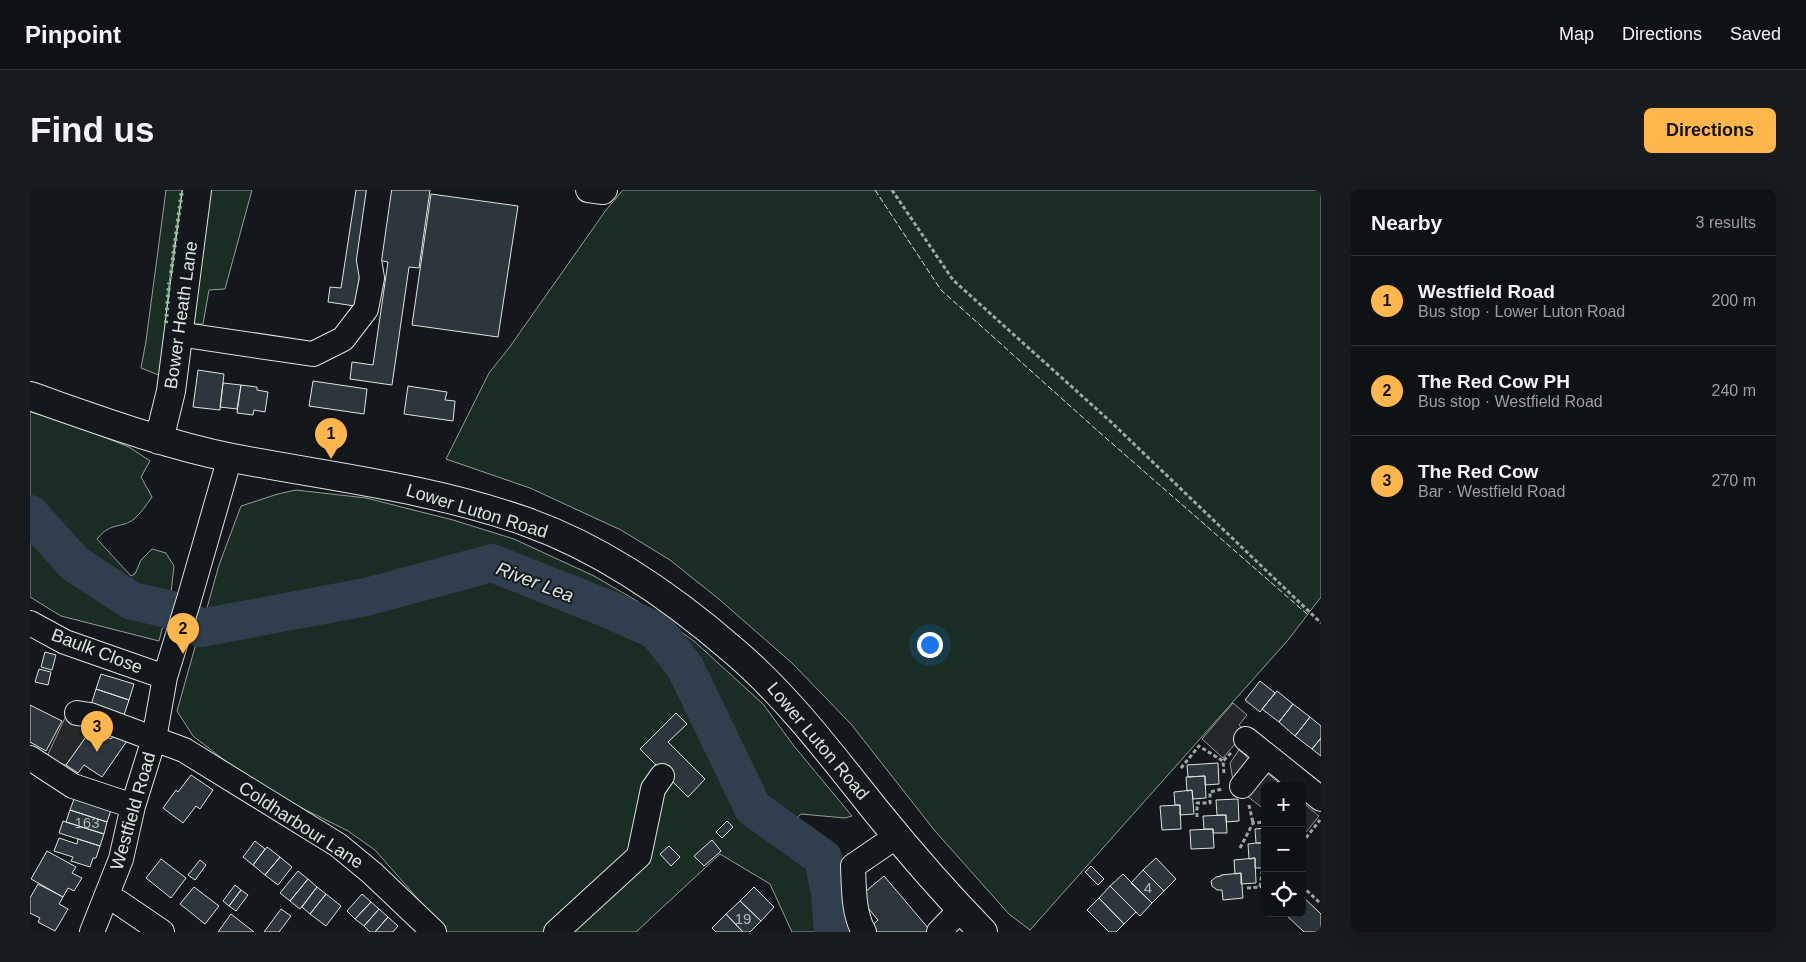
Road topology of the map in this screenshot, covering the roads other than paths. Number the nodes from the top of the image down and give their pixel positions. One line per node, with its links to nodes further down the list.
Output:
1 (197, 190): 5 (main road, Bower Heath Lane)
2 (379, 190): 5 (street)
3 (588, 190): 4 (street)
4 (605, 190)
5 (178, 334): 7 (main road, Bower Heath Lane)
6 (30, 396): 7 (main road, Lower Luton Road)
7 (159, 440): 8 (main road, Lower Luton Road)
8 (230, 457): 10 (street, Westfield Road); 20 (main road, Lower Luton Road)
9 (30, 623): 10 (street, Baulk Close)
10 (165, 677): 12 (street, Westfield Road)
11 (77, 712): 12 (street, Coldharbour Lane)
12 (154, 739): 19 (street, Westfield Road); 25 (street, Coldharbour Lane)
13 (1246, 739): 14 (street)
14 (1266, 756): 17 (street); 18 (street)
15 (30, 758): 19 (street)
16 (662, 776): 26 (street)
17 (1242, 786)
18 (1309, 791)
19 (133, 806): 21 (street, Westfield Road)
20 (897, 836): 22 (main road, Lower Luton Road); 27 (street)
21 (106, 898): 23 (street, Westfield Road); 24 (street)
22 (961, 909): 28 (street); 29 (main road, Lower Luton Road)
23 (92, 932)
24 (162, 932)
25 (434, 932)
26 (556, 932)
27 (864, 932)
28 (939, 932)
29 (983, 932)

